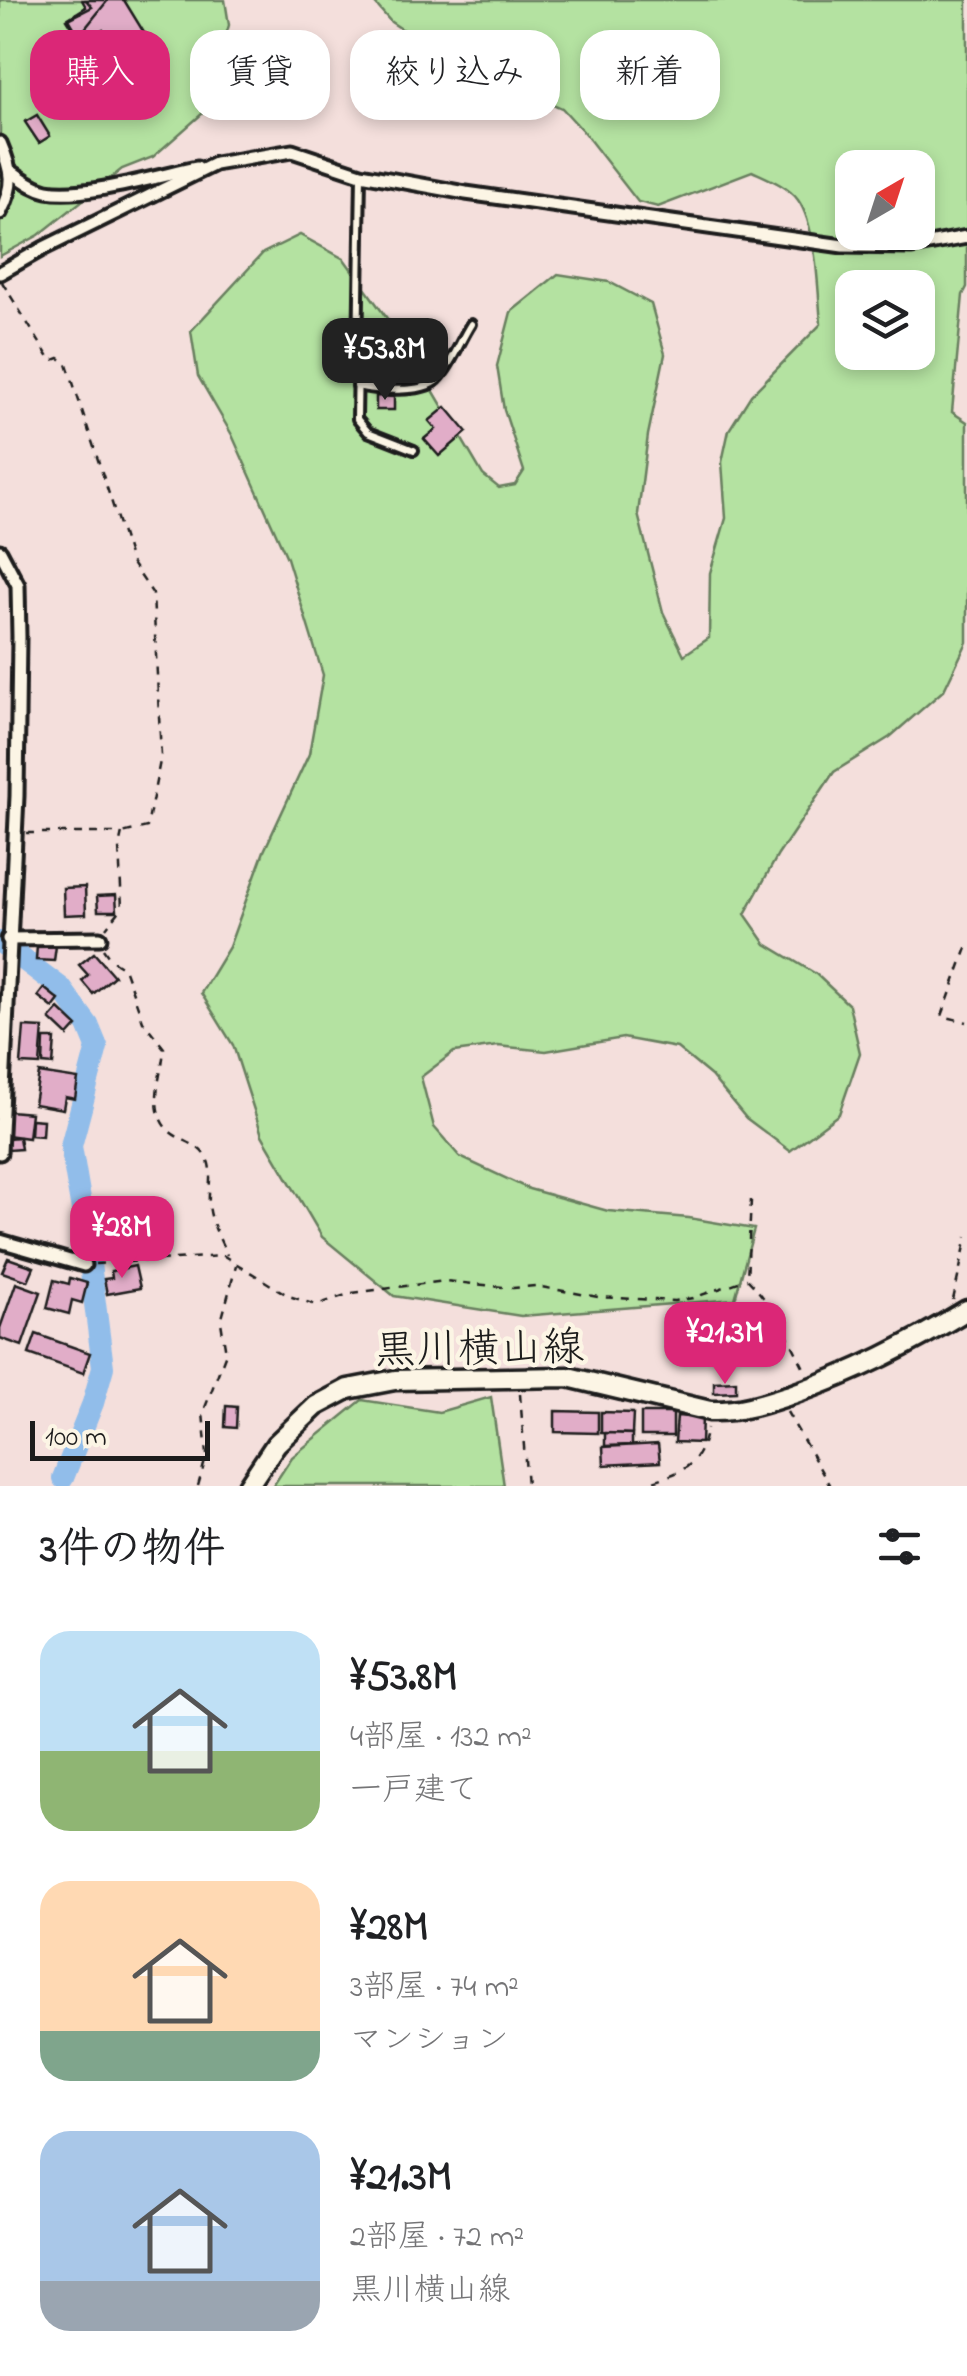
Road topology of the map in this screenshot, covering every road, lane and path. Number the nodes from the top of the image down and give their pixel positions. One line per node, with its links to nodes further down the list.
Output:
1 (0, 142): 3 (street)
2 (216, 164): 3 (street); 4 (street); 7 (street)
3 (12, 172): 5 (street)
4 (361, 174): 6 (street); 9 (lane)
5 (0, 213)
6 (967, 237)
7 (0, 276): 13 (path)
8 (471, 324): 9 (lane)
9 (357, 386): 10 (lane)
10 (414, 450)
11 (0, 551): 12 (street)
12 (14, 832): 13 (path); 15 (street)
13 (122, 833): 14 (path)
14 (100, 938): 15 (street); 23 (path)
15 (8, 939): 17 (street)
16 (967, 948): 18 (path)
17 (4, 957): 19 (street)
18 (967, 1022)
19 (0, 1152)
20 (752, 1200): 27 (path)
21 (967, 1238): 29 (path)
22 (0, 1241): 26 (street)
23 (228, 1256): 24 (path); 25 (path)
24 (98, 1264)
25 (238, 1264): 27 (path); 34 (path)
26 (84, 1265)
27 (747, 1279): 31 (path)
28 (967, 1310): 29 (main road, 黒川横山線)
29 (948, 1321): 31 (main road, 黒川横山線)
30 (519, 1377): 33 (main road, 黒川横山線); 35 (main road, 黒川横山線); 36 (path)
31 (813, 1387): 32 (main road, 黒川横山線)
32 (778, 1398): 33 (main road, 黒川横山線); 38 (path)
33 (710, 1411): 37 (path)
34 (198, 1486)
35 (248, 1486)
36 (527, 1486)
37 (640, 1486)
38 (830, 1486)

